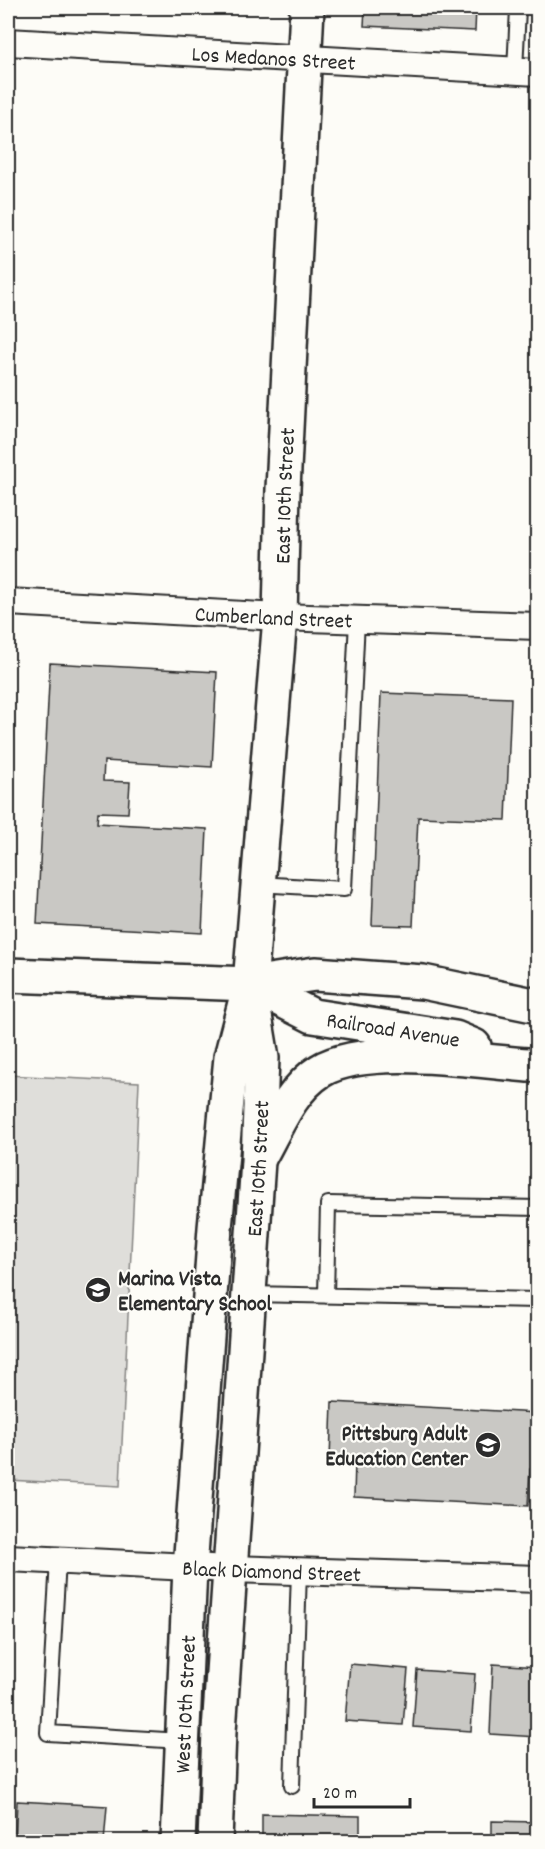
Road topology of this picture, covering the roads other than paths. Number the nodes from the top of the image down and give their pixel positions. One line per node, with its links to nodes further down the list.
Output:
1 (307, 8): 4 (main road, East 10th Street)
2 (518, 8): 5 (lane)
3 (8, 42): 4 (street, Los Medanos Street)
4 (304, 60): 5 (street, Los Medanos Street); 7 (main road, East 10th Street)
5 (526, 71)
6 (8, 602): 7 (street, Cumberland Street)
7 (280, 617): 8 (street, Cumberland Street); 10 (main road, East 10th Street)
8 (357, 620): 9 (street, Cumberland Street); 10 (lane)
9 (537, 626)
10 (257, 885): 12 (main road, East 10th Street)
11 (8, 975): 12 (main road, Railroad Avenue)
12 (250, 984): 13 (main road, Railroad Avenue); 14 (main road, Railroad Avenue); 15 (main road, East 10th Street); 22 (main road, East 10th Street)
13 (537, 1006)
14 (532, 1066): 15 (main road)
15 (258, 1161): 17 (main road, East 10th Street)
16 (537, 1208): 18 (lane)
17 (249, 1294): 18 (lane); 23 (main road, East 10th Street)
18 (326, 1296): 19 (lane)
19 (537, 1300)
20 (8, 1558): 21 (street, Black Diamond Street)
21 (58, 1561): 22 (street, Black Diamond Street); 26 (lane)
22 (190, 1568): 23 (street, Black Diamond Street); 26 (main road, West 10th Street)
23 (230, 1569): 24 (street, Black Diamond Street); 29 (main road, West 10th Street)
24 (299, 1571): 25 (street, Black Diamond Street); 27 (lane)
25 (537, 1579)
26 (182, 1741): 28 (main road, West 10th Street)
27 (292, 1786)
28 (178, 1842)
29 (215, 1842)

